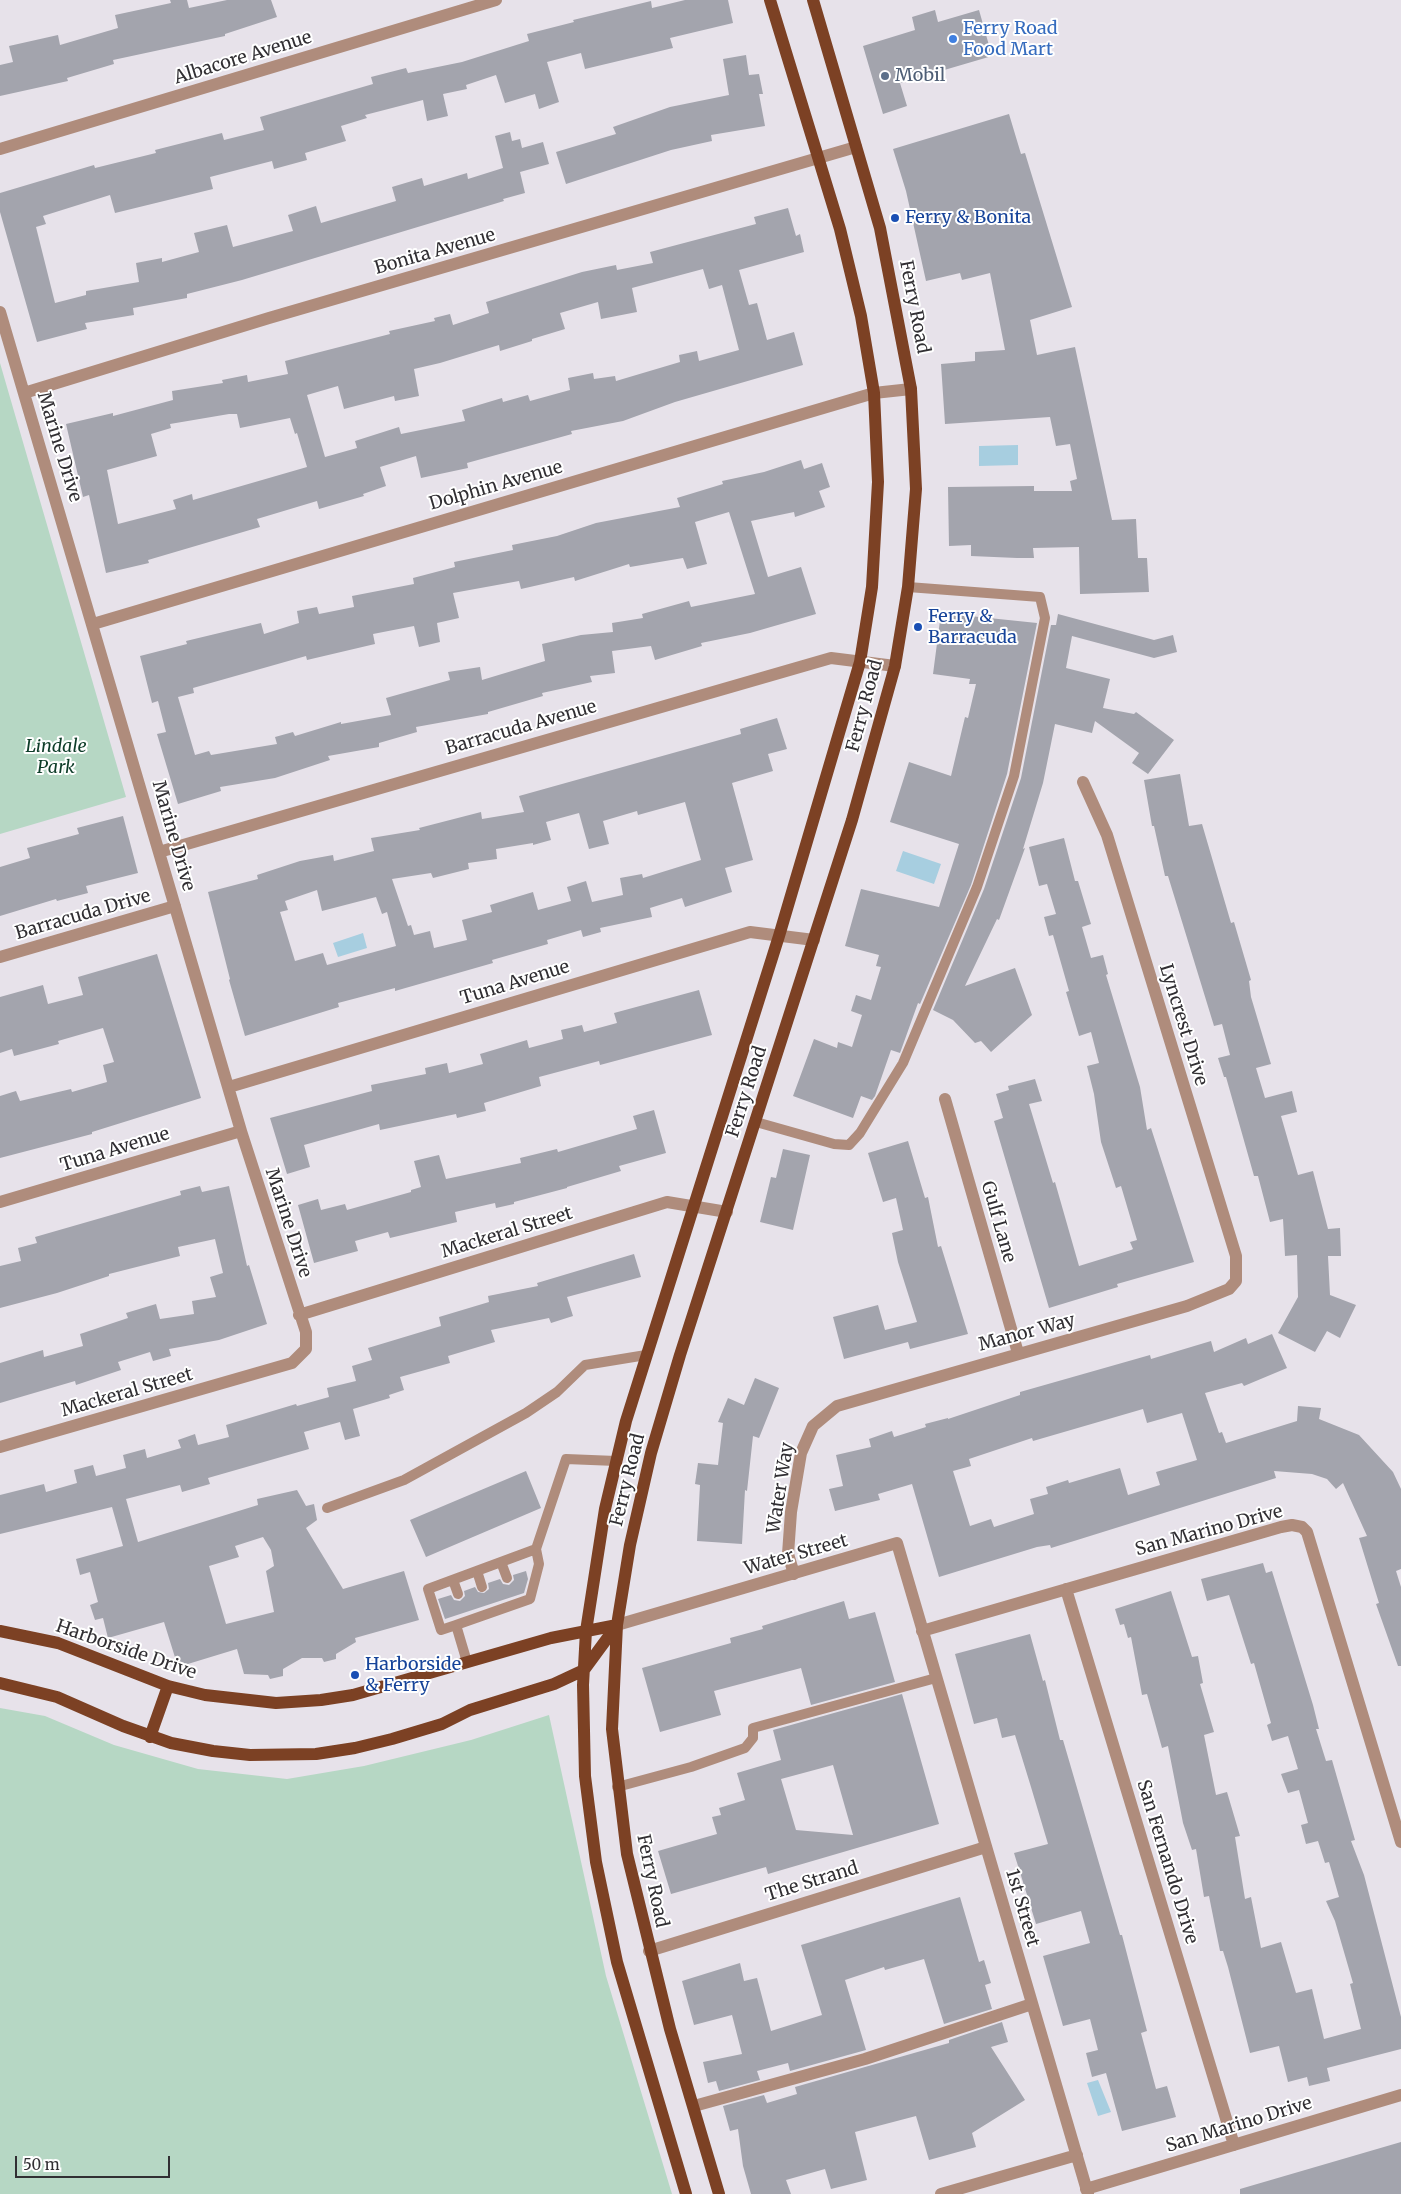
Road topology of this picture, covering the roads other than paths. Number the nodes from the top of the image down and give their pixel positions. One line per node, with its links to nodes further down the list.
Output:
1 (496, 0): 5 (street, Albacore Avenue)
2 (770, 0): 6 (main road, Ferry Road)
3 (813, 0): 4 (main road, Ferry Road)
4 (856, 147): 6 (street, Bonita Avenue); 8 (main road, Ferry Road)
5 (0, 150)
6 (818, 159): 9 (street, Bonita Avenue); 10 (main road, Ferry Road)
7 (0, 312): 9 (street, Marine Drive)
8 (911, 389): 10 (street, Dolphin Avenue); 11 (main road, Ferry Road)
9 (24, 393): 12 (street, Marine Drive)
10 (874, 393): 12 (street, Dolphin Avenue); 13 (main road, Ferry Road)
11 (908, 587): 14 (main road, Ferry Road); 23 (lane)
12 (93, 624): 16 (street, Marine Drive)
13 (860, 662): 14 (street, Barracuda Avenue); 16 (street, Barracuda Avenue); 18 (main road, Ferry Road)
14 (895, 666): 19 (main road, Ferry Road)
15 (1082, 782): 28 (street, Lyncrest Drive)
16 (160, 852): 17 (street, Marine Drive)
17 (175, 906): 20 (street, Barracuda Drive); 21 (street, Marine Drive)
18 (779, 936): 19 (street, Tuna Avenue); 21 (street, Tuna Avenue); 26 (main road, Ferry Road)
19 (814, 940): 23 (main road, Ferry Road)
20 (0, 957)
21 (229, 1087): 24 (street, Marine Drive)
22 (945, 1099): 30 (street, Gulf Lane)
23 (756, 1122): 27 (main road, Ferry Road)
24 (241, 1130): 25 (street, Tuna Avenue); 29 (street, Marine Drive)
25 (0, 1202)
26 (692, 1206): 27 (street, Mackeral Street); 29 (street, Mackeral Street); 31 (main road, Ferry Road)
27 (727, 1212): 47 (main road, Ferry Road)
28 (1236, 1281): 30 (street, Manor Way)
29 (299, 1315): 32 (street, Marine Drive)
30 (1018, 1354): 33 (street, Manor Way)
31 (646, 1355): 35 (main road, Ferry Road); 36 (lane)
32 (292, 1363): 34 (street, Mackeral Street)
33 (824, 1414): 40 (street, Water Way)
34 (0, 1447)
35 (616, 1461): 37 (lane); 49 (main road, Ferry Road)
36 (328, 1508)
37 (536, 1549): 38 (lane); 46 (lane)
38 (501, 1562): 39 (lane); 41 (lane)
39 (477, 1570): 42 (lane); 43 (lane)
40 (794, 1574): 47 (street, Water Street); 50 (street, Water Street)
41 (507, 1578)
42 (453, 1580): 45 (lane); 46 (lane)
43 (482, 1587)
44 (1066, 1589): 50 (street, San Marino Drive); 58 (street, San Marino Drive); 64 (street, San Fernando Drive)
45 (458, 1594)
46 (456, 1625): 51 (lane)
47 (617, 1625): 49 (main road, Harborside Drive); 52 (main road); 57 (main road, Ferry Road)
48 (0, 1631): 55 (main road, Harborside Drive)
49 (586, 1631): 51 (main road, Harborside Drive); 52 (main road, Ferry Road)
50 (922, 1631): 53 (street, 1st Street)
51 (467, 1662): 55 (main road, Harborside Drive)
52 (584, 1670): 56 (main road); 67 (main road, Ferry Road)
53 (936, 1678): 57 (lane); 59 (street, 1st Street)
54 (0, 1684): 56 (main road)
55 (168, 1686): 56 (main road)
56 (150, 1737)
57 (617, 1787): 60 (main road, Ferry Road)
58 (1401, 1842)
59 (986, 1847): 60 (street, The Strand); 61 (street, 1st Street)
60 (649, 1951): 63 (main road, Ferry Road)
61 (1032, 2004): 63 (street); 65 (street, 1st Street)
62 (1401, 2095): 64 (street, San Marino Drive)
63 (694, 2106): 68 (main road, Ferry Road)
64 (1234, 2145): 66 (street, San Marino Drive)
65 (1076, 2155): 66 (street, 1st Street); 69 (street)
66 (1087, 2191)
67 (686, 2194)
68 (719, 2194)
69 (942, 2194)

